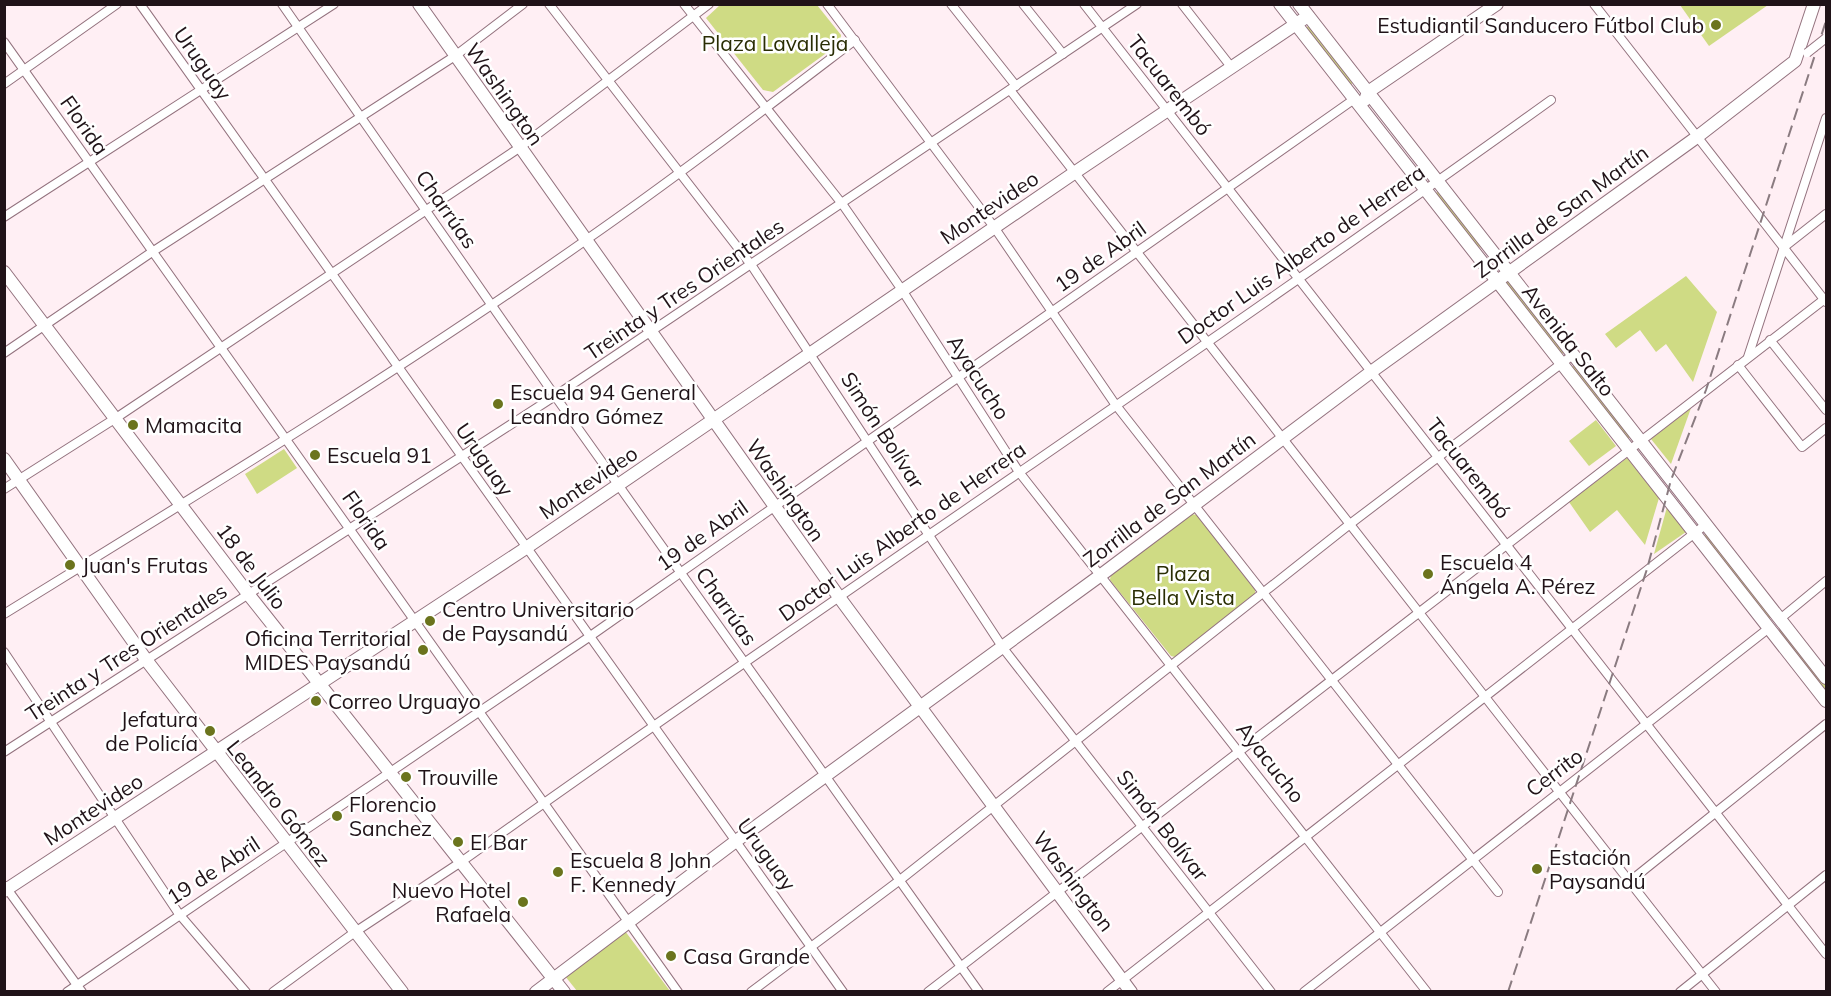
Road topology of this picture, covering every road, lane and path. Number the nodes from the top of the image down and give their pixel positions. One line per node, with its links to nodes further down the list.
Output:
1 (117, 4): 33 (street)
2 (140, 4): 38 (street, Uruguay)
3 (282, 4): 24 (street, Charrúas)
4 (334, 4): 24 (street)
5 (418, 4): 30 (street, Washington)
6 (523, 4): 30 (street)
7 (549, 4): 34 (street, Simón Bolívar)
8 (684, 4): 22 (street, Ayacucho)
9 (709, 4): 22 (street)
10 (827, 4): 27 (street)
11 (951, 4): 37 (street)
12 (1023, 4): 29 (street)
13 (1084, 4): 25 (street, Tacuarembó)
14 (1137, 4): 25 (street, Treinta y Tres Orientales)
15 (1182, 4): 32 (street)
16 (1280, 4): 23 (street, Avenida Salto)
17 (1299, 4): 21 (street, Avenida Salto)
18 (1497, 4): 39 (street)
19 (1594, 4): 47 (street)
20 (1814, 4): 31 (street)
21 (1308, 16): 23 (street, Montevideo); 35 (street, Avenida Salto)
22 (693, 17): 34 (street); 42 (street, Ayacucho)
23 (1296, 26): 32 (street, Montevideo); 41 (street, Avenida Salto)
24 (298, 28): 38 (street); 44 (street, Charrúas)
25 (1102, 28): 29 (street, Treinta y Tres Orientales); 43 (street, Tacuarembó)
26 (1827, 38): 31 (street, Zorrilla de San Martín, bridge)
27 (855, 40): 42 (street); 48 (street)
28 (4, 42): 33 (street, Florida)
29 (1063, 54): 37 (street, Treinta y Tres Orientales)
30 (455, 56): 44 (street); 50 (street, Washington)
31 (1795, 61): 47 (street, Zorrilla de San Martín)
32 (1232, 68): 43 (street, Montevideo)
33 (24, 70): 36 (street); 51 (street, Florida)
34 (607, 80): 50 (street); 52 (street, Simón Bolívar)
35 (1359, 81): 39 (street, Avenida Salto); 41 (street)
36 (4, 84)
37 (1013, 88): 48 (street, Treinta y Tres Orientales); 53 (street)
38 (201, 90): 51 (street); 54 (street, Uruguay)
39 (1368, 93): 41 (street); 46 (street, Avenida Salto)
40 (1551, 100): 55 (street, Doctor Luis Alberto de Herrera)
41 (1357, 105): 49 (street, Avenida Salto); 56 (street, 19 de Abril)
42 (765, 108): 52 (street); 58 (street, Ayacucho)
43 (1167, 111): 53 (street, Montevideo); 56 (street, Tacuarembó)
44 (361, 118): 54 (street); 59 (street, Charrúas)
45 (1827, 118): 64 (street)
46 (1404, 137): 49 (street); 55 (street, Avenida Salto)
47 (1697, 137): 64 (street); 69 (street, Zorrilla de San Martín)
48 (933, 143): 58 (street, Treinta y Tres Orientales); 62 (street)
49 (1391, 145): 57 (street, Avenida Salto)
50 (519, 148): 59 (street); 63 (street, Washington)
51 (88, 163): 61 (street); 65 (street, Florida)
52 (680, 173): 63 (street); 67 (street, Simón Bolívar)
53 (1074, 173): 62 (street, Montevideo); 66 (street)
54 (265, 180): 65 (street); 70 (street, Uruguay)
55 (1438, 181): 57 (street, Doctor Luis Alberto de Herrera); 69 (street, Avenida Salto)
56 (1228, 189): 66 (street, 19 de Abril); 71 (street, Tacuarembó)
57 (1426, 190): 71 (street, Doctor Luis Alberto de Herrera); 72 (street, Avenida Salto)
58 (843, 204): 67 (street, Treinta y Tres Orientales); 73 (street, Ayacucho)
59 (425, 211): 70 (street); 75 (street, Charrúas)
60 (1827, 214): 64 (street)
61 (4, 216)
62 (994, 227): 73 (street, Montevideo); 76 (street)
63 (585, 242): 75 (street); 78 (street, Washington)
64 (1784, 247): 74 (street); 85 (street)
65 (152, 252): 77 (street); 81 (street, Florida)
66 (1136, 253): 76 (street, 19 de Abril); 80 (street)
67 (752, 266): 78 (street, Treinta y Tres Orientales); 83 (street, Simón Bolívar)
68 (4, 272): 77 (street, 18 de Julio)
69 (1509, 272): 72 (street, Zorrilla de San Martín); 84 (street, Avenida Salto)
70 (331, 273): 81 (street); 88 (street, Uruguay)
71 (1298, 280): 80 (street, Doctor Luis Alberto de Herrera); 89 (street, Tacuarembó)
72 (1497, 280): 86 (street, Avenida Salto); 89 (street, Zorrilla de San Martín)
73 (902, 290): 83 (street, Montevideo); 90 (street, Ayacucho)
74 (1826, 300): 79 (street)
75 (491, 304): 88 (street); 91 (street, Charrúas)
76 (1052, 311): 90 (street, 19 de Abril); 92 (street)
77 (46, 325): 82 (street); 94 (street, 18 de Julio)
78 (650, 333): 91 (street, Treinta y Tres Orientales); 95 (street, Washington)
79 (1770, 340): 85 (street); 93 (street)
80 (1206, 342): 92 (street, Doctor Luis Alberto de Herrera); 98 (street)
81 (220, 348): 94 (street); 97 (street, Florida)
82 (4, 353)
83 (811, 354): 95 (street, Montevideo); 99 (street, Simón Bolívar)
84 (1574, 354): 86 (street); 100 (street, Avenida Salto)
85 (1748, 357): 87 (street)
86 (1563, 364): 101 (street, Avenida Salto); 102 (street)
87 (1738, 365): 96 (street); 100 (street)
88 (397, 366): 97 (street); 103 (street, Uruguay)
89 (1371, 372): 98 (street, Zorrilla de San Martín); 102 (street, Tacuarembó)
90 (958, 378): 99 (street, 19 de Abril); 105 (street, Ayacucho)
91 (555, 396): 103 (street, Treinta y Tres Orientales); 107 (street, Charrúas)
92 (1115, 404): 105 (street, Doctor Luis Alberto de Herrera); 109 (street)
93 (1827, 410)
94 (116, 418): 106 (street); 110 (street, 18 de Julio)
95 (713, 421): 107 (street, Montevideo); 111 (street, Washington)
96 (1827, 428)
97 (286, 438): 110 (street); 114 (street, Florida)
98 (1281, 438): 109 (street, Zorrilla de San Martín); 112 (street)
99 (869, 440): 111 (street, 19 de Abril); 115 (street, Simón Bolívar)
100 (1640, 440): 101 (street); 113 (street, Avenida Salto)
101 (1629, 449): 113 (street, Avenida Salto); 116 (street)
102 (1438, 456): 112 (street); 116 (street, Tacuarembó)
103 (462, 457): 114 (street, Treinta y Tres Orientales); 117 (street, Uruguay)
104 (4, 459): 106 (street, Leandro Gómez)
105 (1019, 471): 115 (street, Doctor Luis Alberto de Herrera); 120 (street, Ayacucho)
106 (19, 480): 108 (street); 118 (street, Leandro Gómez)
107 (619, 484): 117 (street, Montevideo); 119 (street, Charrúas)
108 (4, 489)
109 (1195, 505): 120 (street, Zorrilla de San Martín); 122 (street)
110 (183, 506): 118 (street); 123 (street, 18 de Julio)
111 (774, 507): 119 (street, 19 de Abril); 124 (street, Washington)
112 (1350, 524): 122 (street); 125 (street)
113 (1700, 528): 127 (street, Avenida Salto); 129 (street, Avenida Salto); 130 (street)
114 (351, 529): 123 (street, Treinta y Tres Orientales); 128 (street, Florida)
115 (930, 534): 124 (street, Doctor Luis Alberto de Herrera); 132 (street, Simón Bolívar)
116 (1505, 544): 125 (street); 130 (street, Tacuarembó)
117 (526, 548): 128 (street, Montevideo); 131 (street, Uruguay)
118 (80, 567): 126 (street); 134 (street, Leandro Gómez)
119 (681, 572): 131 (street, 19 de Abril); 135 (street, Charrúas)
120 (1101, 575): 132 (street, Zorrilla de San Martín); 136 (street, Ayacucho)
121 (1827, 581): 127 (street, Cerrito)
122 (1264, 593): 136 (street); 137 (street)
123 (249, 595): 134 (street, Treinta y Tres Orientales); 139 (street, 18 de Julio)
124 (839, 597): 135 (street, Doctor Luis Alberto de Herrera); 142 (street, Washington)
125 (1418, 611): 137 (street); 140 (street)
126 (4, 614)
127 (1780, 619): 129 (street, Cerrito); 138 (street, Avenida Salto)
128 (416, 621): 139 (street, Montevideo); 143 (street, Florida)
129 (1769, 628): 141 (street, Avenida Salto); 146 (street, Cerrito)
130 (1571, 629): 140 (street); 146 (street, Tacuarembó)
131 (589, 637): 143 (street, 19 de Abril); 147 (street, Uruguay)
132 (1003, 648): 142 (street, Zorrilla de San Martín); 148 (street, Simón Bolívar)
133 (4, 652): 144 (street)
134 (147, 661): 144 (street, Treinta y Tres Orientales); 151 (street, Leandro Gómez)
135 (745, 662): 147 (street, Doctor Luis Alberto de Herrera); 154 (street, Charrúas)
136 (1172, 666): 148 (street); 149 (street, Ayacucho)
137 (1330, 678): 149 (street); 152 (street)
138 (1827, 678)
139 (319, 685): 151 (street, Montevideo); 153 (street, 18 de Julio)
140 (1485, 697): 152 (street); 155 (street)
141 (1827, 701)
142 (921, 708): 154 (street, Zorrilla de San Martín); 157 (street, Washington)
143 (480, 712): 153 (street, 19 de Abril); 156 (street, Florida)
144 (50, 723): 150 (street, Treinta y Tres Orientales); 159 (street)
145 (1827, 724): 158 (street)
146 (1647, 725): 155 (street, Cerrito); 158 (street, Tacuarembó)
147 (653, 726): 156 (street, Doctor Luis Alberto de Herrera); 162 (street, Uruguay)
148 (1075, 742): 157 (street); 160 (street, Simón Bolívar)
149 (1238, 750): 160 (street); 161 (street, Ayacucho)
150 (4, 752)
151 (215, 753): 159 (street, Montevideo); 163 (street, Leandro Gómez)
152 (1398, 764): 161 (street); 164 (street)
153 (388, 771): 163 (street, 19 de Abril); 165 (street, 18 de Julio)
154 (827, 777): 162 (street, Zorrilla de San Martín); 167 (street, Charrúas)
155 (1559, 794): 164 (street, Cerrito); 168 (street)
156 (545, 802): 165 (street, Doctor Luis Alberto de Herrera); 175 (street, Florida)
157 (993, 806): 167 (street); 170 (street, Washington)
158 (1717, 812): 168 (street); 172 (street, Tacuarembó)
159 (114, 818): 169 (street, Montevideo); 174 (street)
160 (1141, 826): 170 (street); 173 (street, Simón Bolívar)
161 (1306, 836): 173 (street); 177 (street, Ayacucho)
162 (736, 841): 175 (street, Zorrilla de San Martín); 178 (street, Uruguay)
163 (286, 843): 174 (street, 19 de Abril); 176 (street, Leandro Gómez)
164 (1473, 860): 171 (street); 177 (street, Cerrito)
165 (460, 862): 176 (street, Doctor Luis Alberto de Herrera); 182 (street, 18 de Julio)
166 (1827, 875): 172 (street)
167 (900, 880): 178 (street); 180 (street, Charrúas)
168 (1629, 882): 181 (street)
169 (5, 889): 184 (street)
170 (1056, 891): 180 (street); 183 (street, Washington)
171 (1498, 892)
172 (1789, 905): 179 (street, Tacuarembó); 181 (street)
173 (1209, 912): 183 (street); 198 (street, Simón Bolívar)
174 (179, 914): 184 (street, 19 de Abril); 186 (street)
175 (629, 921): 182 (street, Zorrilla de San Martín); 191 (street, Florida)
176 (355, 932): 187 (street, Doctor Luis Alberto de Herrera); 188 (street, Leandro Gómez)
177 (1380, 932): 199 (street, Cerrito); 200 (street, Ayacucho)
178 (812, 948): 192 (street); 193 (street, Uruguay)
179 (1827, 954)
180 (960, 965): 194 (street); 195 (street, Charrúas)
181 (1702, 973): 201 (street); 202 (street)
182 (553, 978): 189 (street, Zorrilla de San Martín); 190 (street, 18 de Julio)
183 (1122, 979): 196 (street); 197 (street, Washington)
184 (80, 988): 185 (street, 19 de Abril)
185 (67, 992)
186 (246, 992)
187 (273, 992)
188 (402, 992)
189 (536, 992)
190 (564, 992)
191 (678, 992)
192 (751, 992)
193 (843, 992)
194 (928, 992)
195 (979, 992)
196 (1107, 992)
197 (1131, 992)
198 (1271, 992)
199 (1304, 992)
200 (1427, 992)
201 (1680, 992)
202 (1716, 992)

